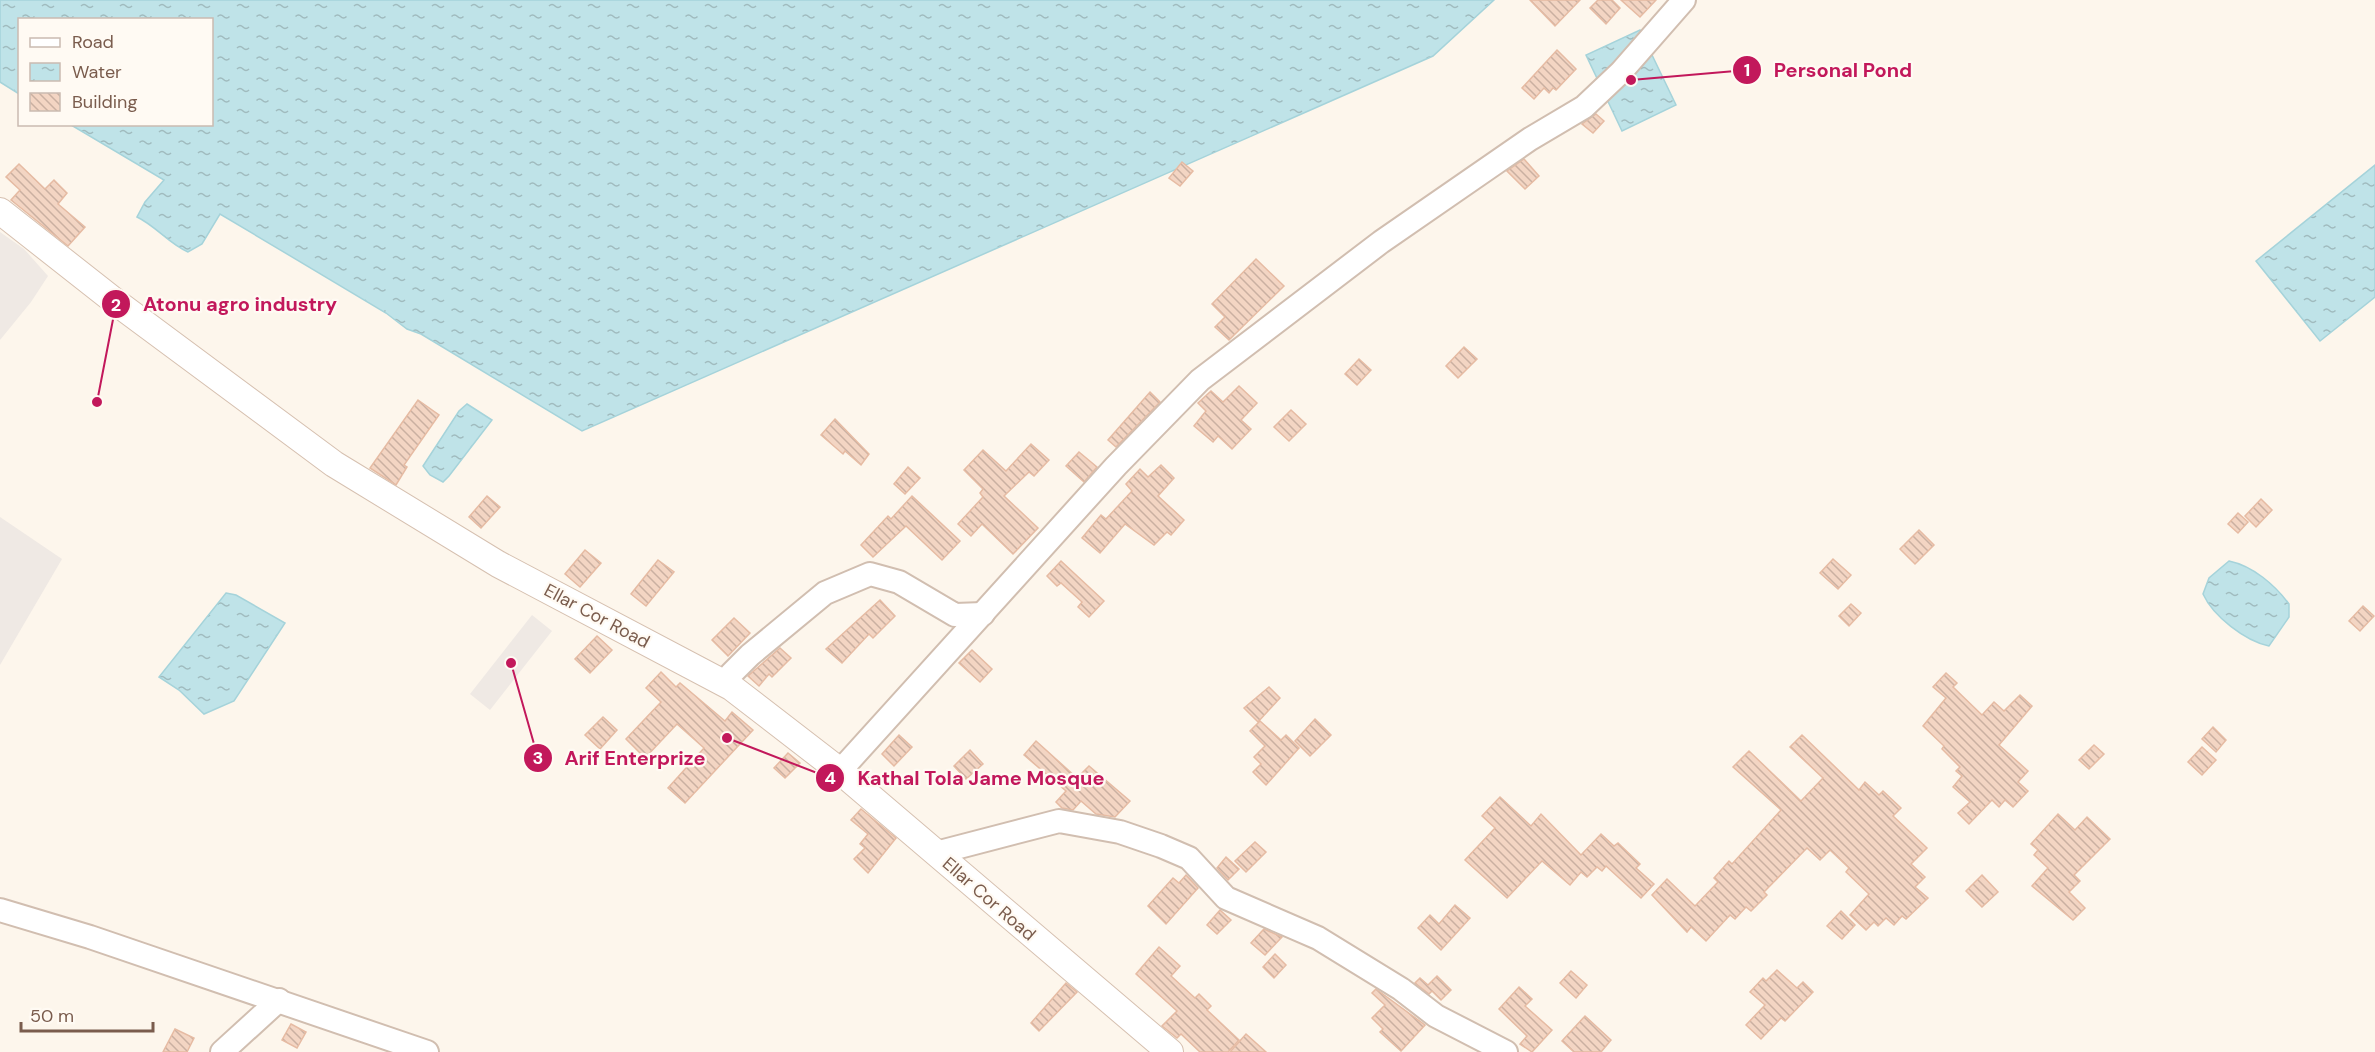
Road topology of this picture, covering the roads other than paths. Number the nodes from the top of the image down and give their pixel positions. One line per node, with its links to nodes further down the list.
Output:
1 (1684, 0): 3 (street)
2 (0, 211): 5 (main road, Ellar Cor Road)
3 (983, 614): 4 (street); 5 (street)
4 (731, 674)
5 (840, 771): 6 (main road, Ellar Cor Road)
6 (936, 853): 11 (main road, Ellar Cor Road); 12 (street)
7 (0, 910): 8 (street)
8 (279, 1000): 9 (street); 10 (street)
9 (222, 1052)
10 (428, 1052)
11 (1170, 1052)
12 (1506, 1052)

